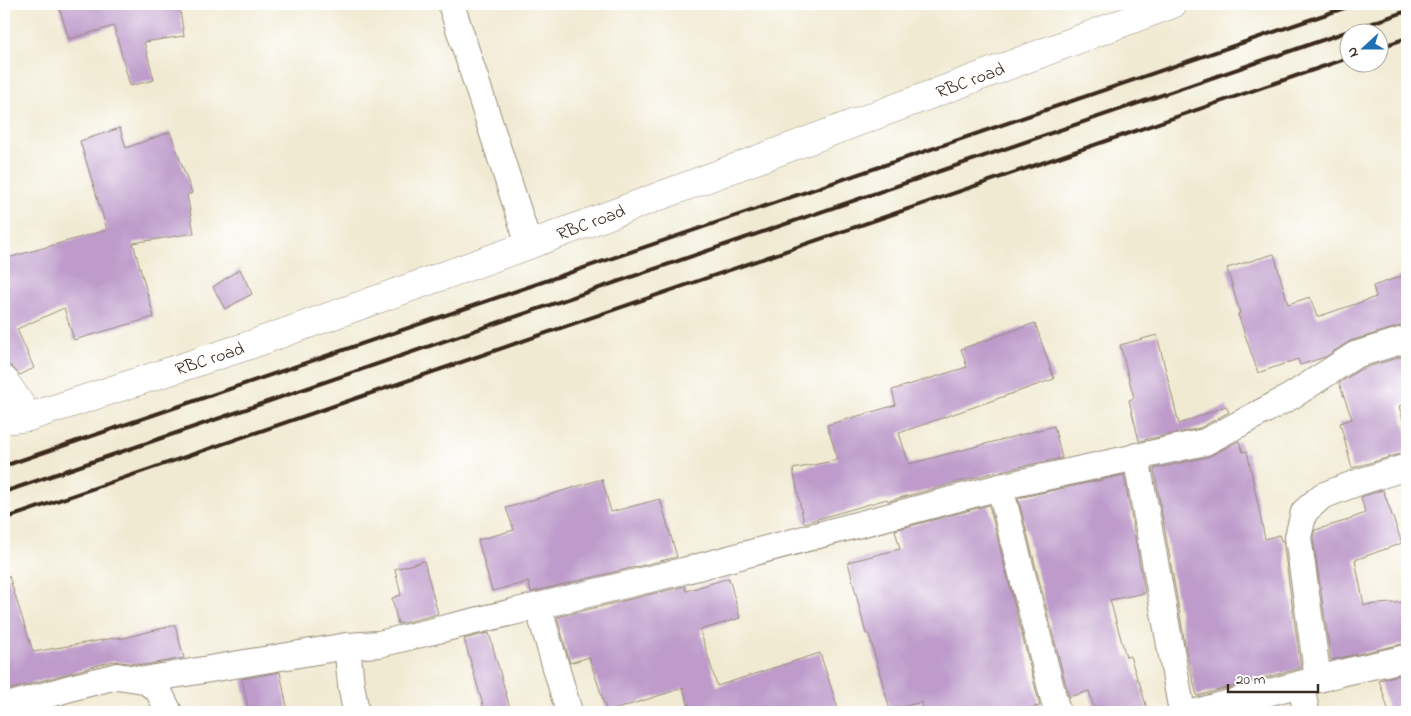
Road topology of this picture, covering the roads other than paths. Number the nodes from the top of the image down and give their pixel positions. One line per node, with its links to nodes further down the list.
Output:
1 (450, 4): 3 (street)
2 (1173, 4): 3 (street, RBC road)
3 (529, 245): 6 (street, RBC road)
4 (1407, 339): 7 (street)
5 (4, 380): 6 (street)
6 (17, 418)
7 (1136, 456): 9 (street); 20 (street)
8 (1407, 467): 14 (street)
9 (1000, 488): 10 (street); 19 (street)
10 (538, 606): 11 (street); 18 (street)
11 (347, 646): 13 (street); 17 (street)
12 (1407, 658): 14 (street)
13 (144, 680): 15 (street); 16 (street)
14 (1309, 682): 21 (street); 22 (street)
15 (4, 707)
16 (169, 712)
17 (356, 712)
18 (569, 712)
19 (1057, 712)
20 (1182, 712)
21 (1196, 712)
22 (1306, 712)

